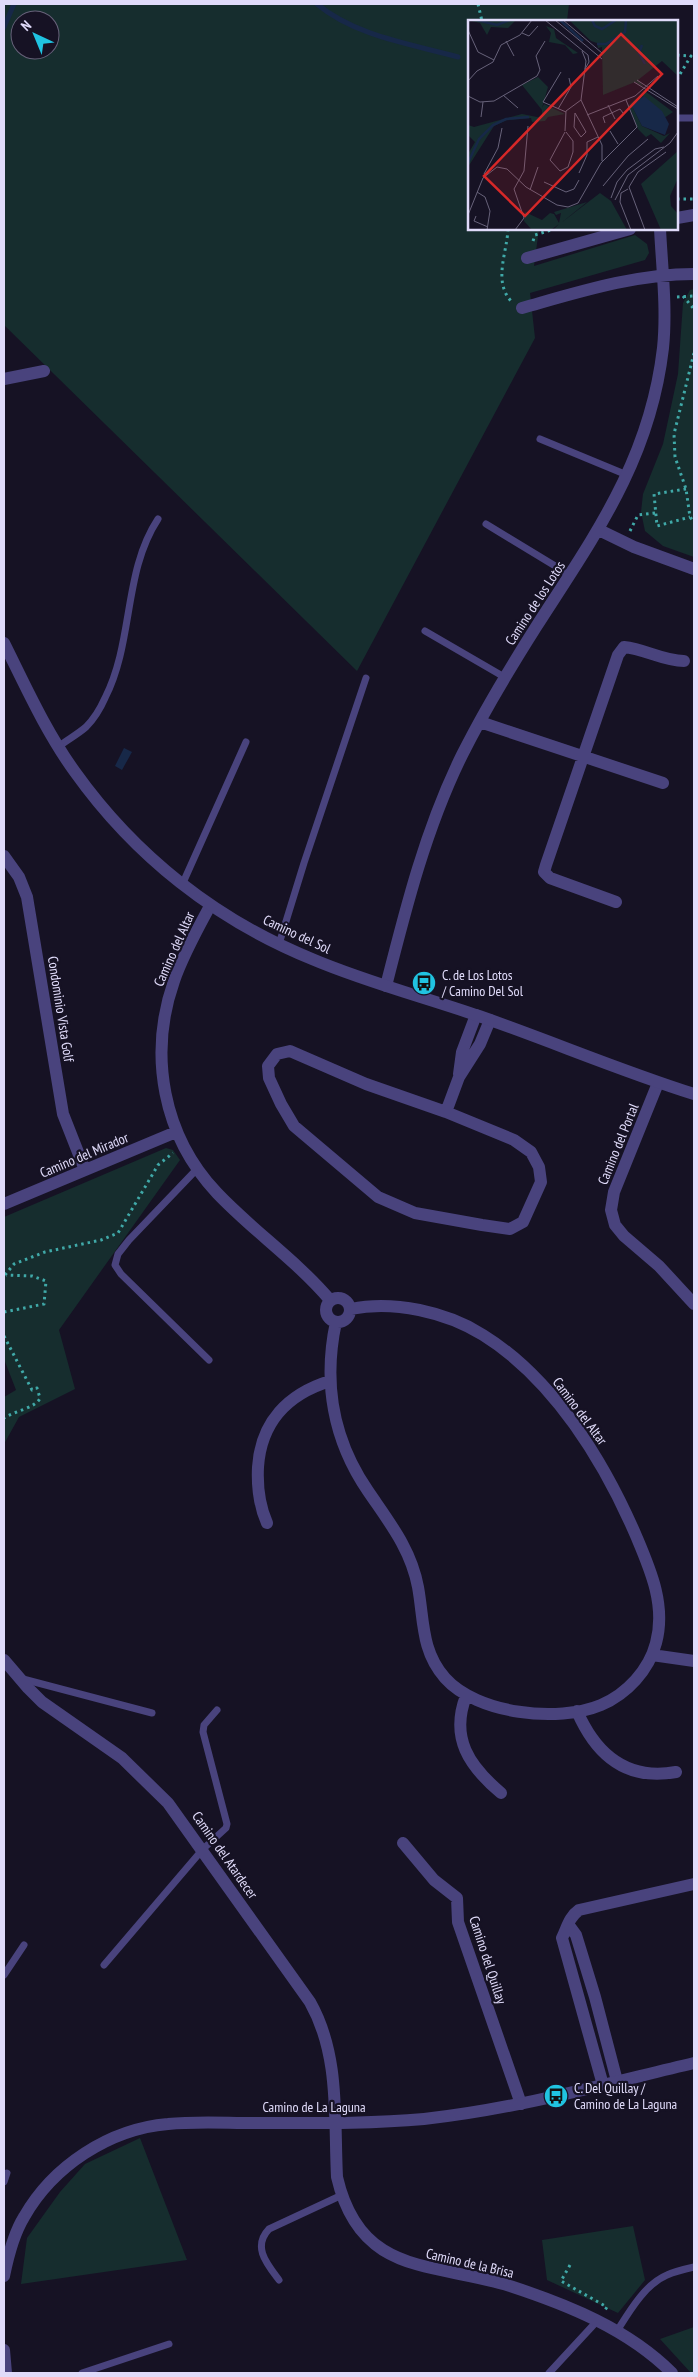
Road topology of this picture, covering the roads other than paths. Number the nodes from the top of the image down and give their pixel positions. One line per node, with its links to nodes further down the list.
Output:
1 (678, 118): 2 (lane)
2 (694, 118)
3 (694, 215): 4 (street)
4 (678, 218)
5 (626, 230): 7 (street)
6 (660, 230): 8 (street, Camino de los Lotos)
7 (527, 258)
8 (663, 274): 9 (street); 10 (street); 14 (street, Camino de los Lotos)
9 (694, 274)
10 (522, 308)
11 (44, 371): 12 (street)
12 (4, 379)
13 (540, 439): 14 (lane)
14 (628, 475): 17 (street, Camino de los Lotos)
15 (158, 519): 27 (lane)
16 (486, 524): 19 (lane)
17 (599, 530): 18 (street); 19 (street, Camino de los Lotos)
18 (694, 569)
19 (570, 575): 24 (street, Camino de los Lotos)
20 (425, 630): 24 (lane)
21 (4, 644): 27 (street, Camino del Sol)
22 (684, 661): 28 (street)
23 (366, 678): 34 (lane)
24 (506, 678): 25 (street, Camino de los Lotos)
25 (480, 722): 28 (street); 35 (street, Camino de los Lotos)
26 (246, 742): 31 (lane)
27 (58, 747): 31 (street, Camino del Sol)
28 (584, 757): 29 (street); 32 (street)
29 (662, 783)
30 (4, 856): 44 (street, Condominio Vista Golf)
31 (182, 885): 33 (street, Camino del Sol)
32 (616, 902)
33 (210, 906): 34 (street, Camino del Sol); 42 (street, Camino del Altar)
34 (279, 944): 35 (street, Camino del Sol)
35 (386, 986): 36 (street, Camino del Sol)
36 (476, 1015): 37 (street, Camino del Sol); 38 (street)
37 (490, 1020): 38 (street); 39 (street, Camino del Sol)
38 (459, 1077): 41 (street)
39 (658, 1083): 40 (street, Camino del Sol); 47 (street, Camino del Portal)
40 (694, 1094)
41 (446, 1112): 41 (street)
42 (178, 1137): 43 (street, Camino del Altar); 44 (street, Camino del Mirador)
43 (197, 1169): 46 (street, Camino del Altar); 50 (lane)
44 (85, 1170): 45 (street, Camino del Mirador)
45 (4, 1204)
46 (330, 1300): 48 (street); 49 (street)
47 (694, 1304)
48 (351, 1309): 49 (street); 53 (street, Camino del Altar)
49 (336, 1322): 51 (street, Camino del Altar)
50 (209, 1360)
51 (330, 1380): 52 (street); 57 (street, Camino del Altar)
52 (267, 1523)
53 (652, 1654): 55 (street); 59 (street, Camino del Altar)
54 (4, 1660): 56 (street, Camino del Atardecer)
55 (694, 1661)
56 (18, 1678): 60 (lane); 64 (street, Camino del Atardecer)
57 (466, 1696): 59 (street, Camino del Altar); 62 (street)
58 (217, 1710): 64 (lane)
59 (577, 1711): 61 (street)
60 (152, 1713)
61 (676, 1772)
62 (501, 1793)
63 (402, 1843): 75 (street, Camino del Quillay)
64 (203, 1849): 68 (lane); 76 (street, Camino del Atardecer)
65 (694, 1884): 66 (street)
66 (568, 1924): 69 (street); 71 (street)
67 (24, 1945): 70 (lane)
68 (104, 1965)
69 (588, 1974): 71 (street); 73 (street)
70 (4, 1975)
71 (574, 1977): 74 (street)
72 (694, 2063): 73 (street, Camino de La Laguna)
73 (617, 2081): 74 (street, Camino de La Laguna)
74 (603, 2084): 75 (street, Camino de La Laguna)
75 (521, 2104): 76 (street, Camino de La Laguna)
76 (334, 2123): 79 (street, Camino de la Brisa); 81 (street, Camino de La Laguna)
77 (7, 2173): 78 (lane)
78 (4, 2182)
79 (342, 2195): 82 (lane); 83 (street, Camino de la Brisa)
80 (694, 2267): 84 (lane)
81 (4, 2276)
82 (279, 2280)
83 (599, 2321): 84 (street, Camino de la Brisa); 90 (lane)
84 (617, 2331): 87 (street, Camino de la Brisa)
85 (169, 2344): 89 (lane)
86 (4, 2350): 88 (street)
87 (670, 2372)
88 (6, 2373)
89 (82, 2373)
90 (549, 2373)

